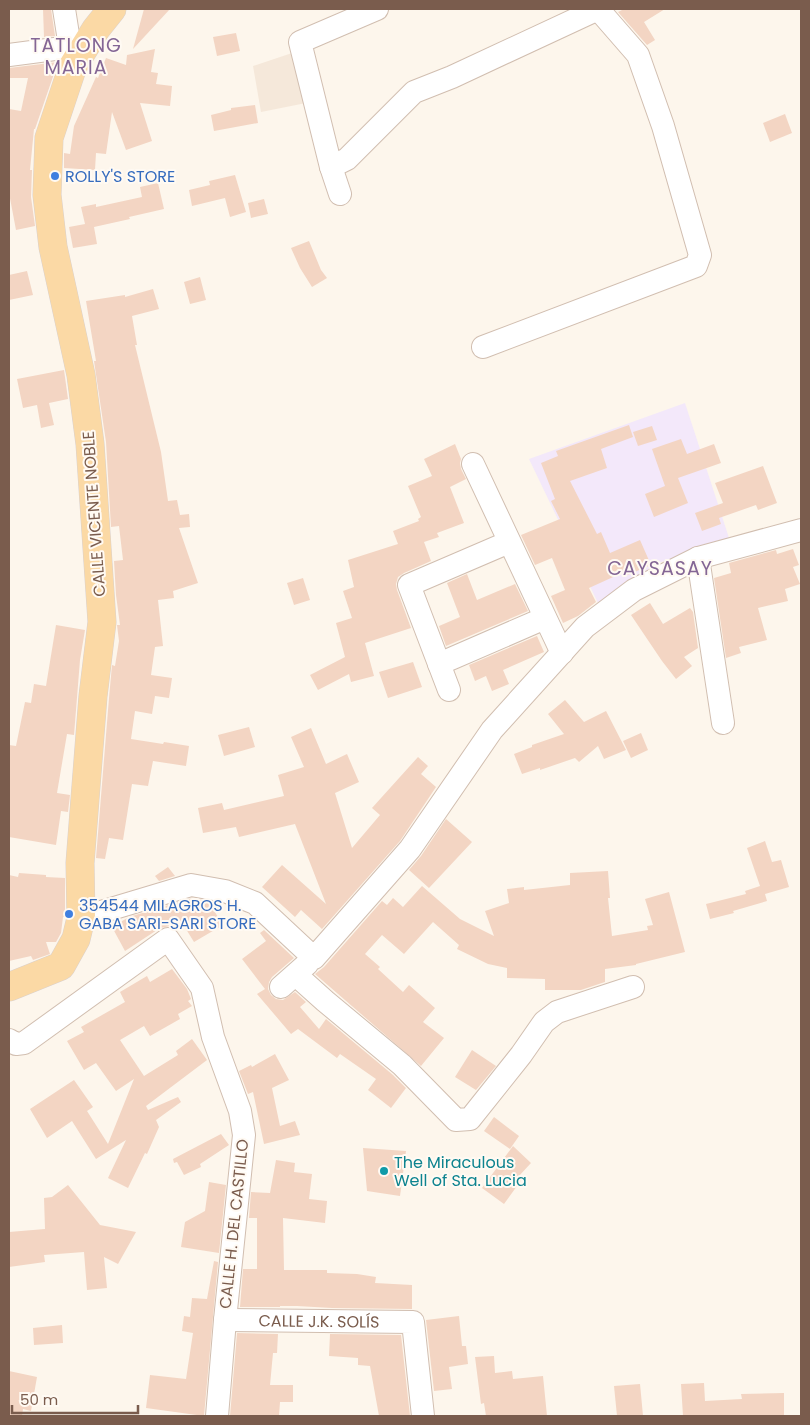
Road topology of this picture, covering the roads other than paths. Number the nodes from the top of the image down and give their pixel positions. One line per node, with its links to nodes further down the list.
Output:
1 (64, 9): 6 (street, CALLE VICENTE NOBLE)
2 (112, 9): 6 (main road)
3 (377, 9): 7 (street)
4 (598, 9): 7 (street); 9 (street)
5 (9, 55): 6 (street)
6 (72, 57): 19 (main road, CALLE VICENTE NOBLE)
7 (331, 167): 8 (street)
8 (340, 194)
9 (483, 347)
10 (472, 464): 12 (street)
11 (801, 530): 13 (street)
12 (509, 542): 14 (street); 16 (street)
13 (698, 558): 15 (street); 18 (street)
14 (545, 618): 15 (street); 16 (street)
15 (562, 653): 20 (street)
16 (439, 664): 17 (street)
17 (449, 690)
18 (722, 723)
19 (81, 918): 20 (street); 22 (main road, CALLE VICENTE NOBLE)
20 (314, 958): 21 (street)
21 (633, 987)
22 (9, 988)
23 (9, 1040): 24 (street, CALLE H. DEL CASTILLO)
24 (225, 1320): 25 (street, CALLE H. DEL CASTILLO); 26 (street, CALLE J.K. SOLÍS)
25 (218, 1416)
26 (424, 1416)

